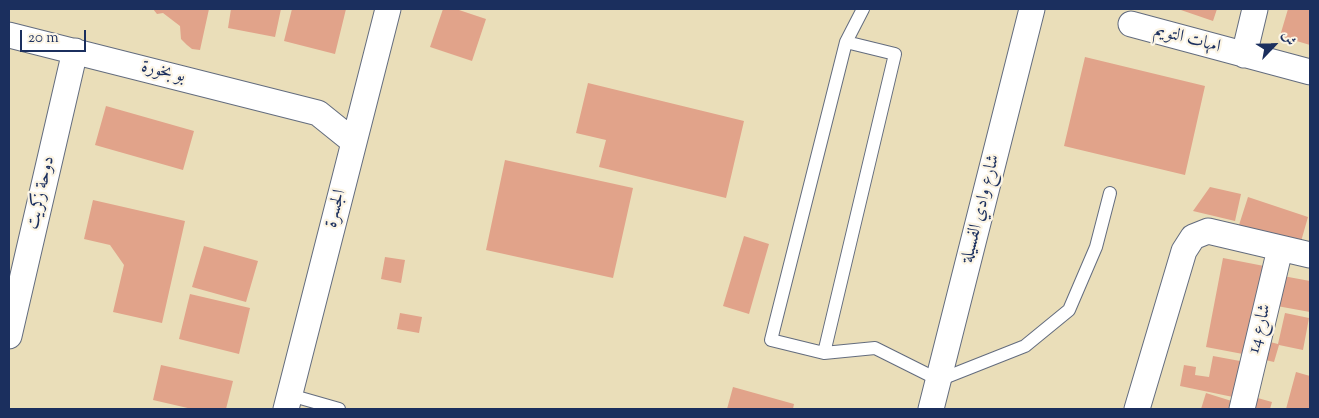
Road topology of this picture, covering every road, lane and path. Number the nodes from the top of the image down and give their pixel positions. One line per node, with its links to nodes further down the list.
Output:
1 (388, 9): 11 (street, الجسرة)
2 (863, 9): 7 (lane)
3 (1032, 9): 19 (street, شارع وادي الفسيلة)
4 (1255, 9): 9 (street, امهات التويم)
5 (1131, 24): 9 (street, امهات التويم)
6 (9, 35): 8 (street, بو بخورة)
7 (846, 42): 18 (lane); 18 (lane)
8 (75, 51): 12 (street, بو بخورة); 17 (street, دوحة زكريت)
9 (1244, 55): 10 (street, امهات التويم)
10 (1310, 72)
11 (364, 103): 12 (street, بو بخورة); 13 (street, الجسرة)
12 (318, 113): 13 (street, بو بخورة)
13 (354, 142): 20 (street, الجسرة)
14 (1110, 192): 19 (lane)
15 (1280, 249): 16 (street); 23 (street); 24 (street, شارع 14)
16 (1310, 256)
17 (9, 336)
18 (824, 352): 19 (lane)
19 (939, 380): 22 (street, شارع وادي الفسيلة)
20 (288, 402): 21 (lane)
21 (339, 409)
22 (931, 409)
23 (1137, 409)
24 (1242, 409)

